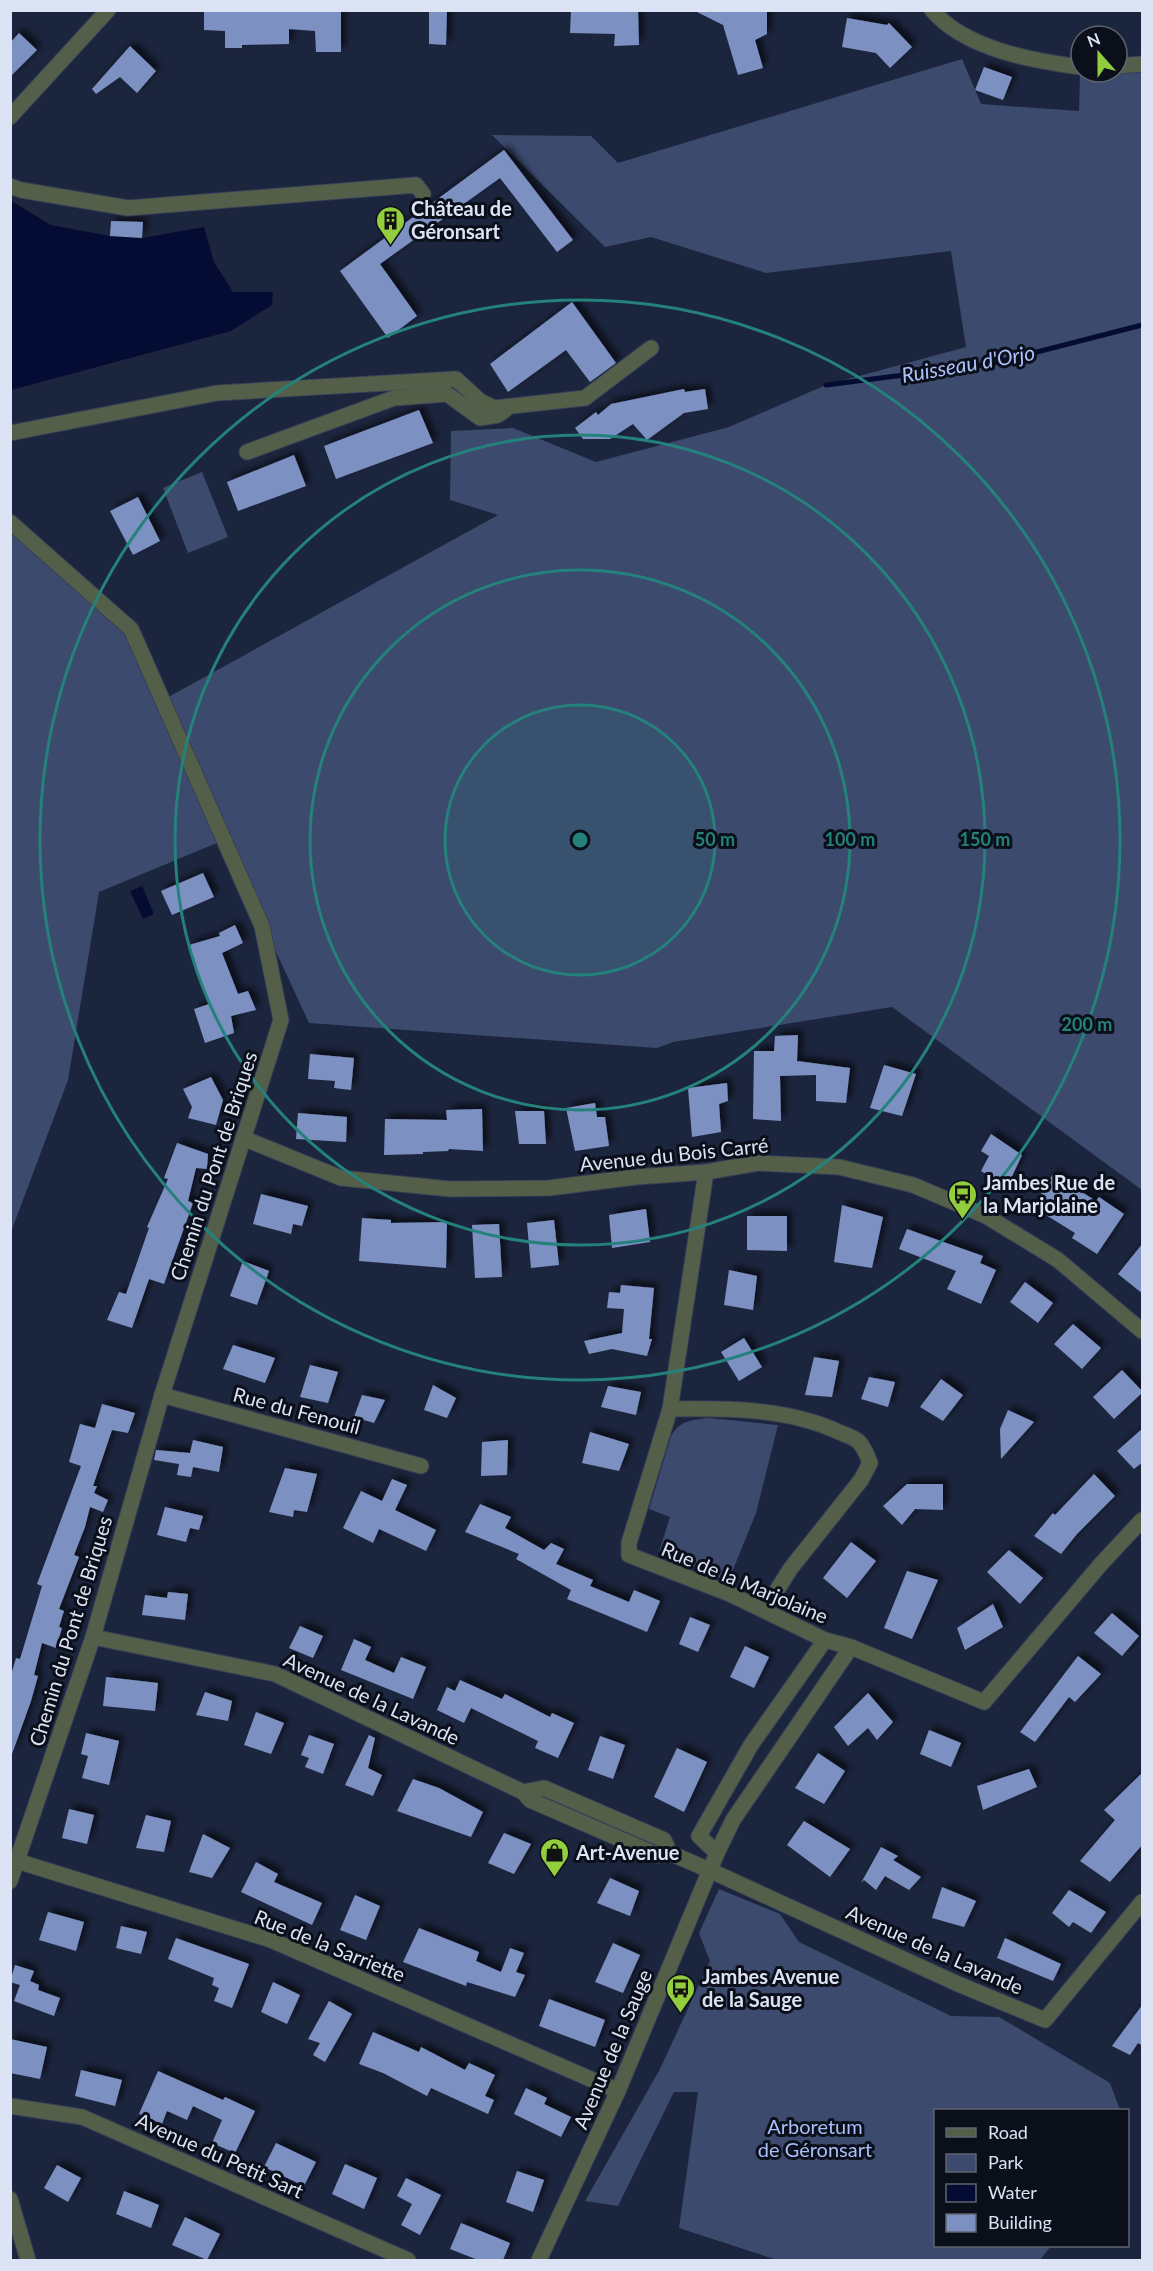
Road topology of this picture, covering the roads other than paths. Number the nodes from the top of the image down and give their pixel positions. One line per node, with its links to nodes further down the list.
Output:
1 (108, 10): 4 (street)
2 (932, 10): 3 (street)
3 (1069, 66)
4 (10, 117)
5 (10, 186): 6 (street)
6 (423, 194)
7 (651, 348): 8 (street)
8 (509, 407): 9 (street); 10 (street)
9 (10, 433)
10 (247, 452)
11 (10, 522): 12 (street, Chemin du Pont de Briques)
12 (243, 1138): 13 (street, Avenue du Bois Carré); 15 (street, Chemin du Pont de Briques)
13 (706, 1172): 14 (street, Avenue du Bois Carré); 16 (street, Rue de la Marjolaine)
14 (1143, 1331)
15 (162, 1395): 17 (street, Rue du Fenouil); 20 (street, Chemin du Pont de Briques)
16 (670, 1410): 19 (street, Rue de la Marjolaine); 19 (street)
17 (421, 1466)
18 (1143, 1520): 22 (street, Rue de la Marjolaine)
19 (765, 1609): 21 (street, Rue de la Marjolaine)
20 (93, 1636): 24 (street, Chemin du Pont de Briques); 25 (street, Avenue de la Lavande)
21 (825, 1640): 22 (street, Rue de la Marjolaine); 23 (street)
22 (851, 1647): 23 (street, Avenue de la Sauge)
23 (717, 1853): 25 (street, Avenue de la Sauge)
24 (17, 1861): 26 (street, Chemin du Pont de Briques); 28 (street, Rue de la Sarriette)
25 (710, 1870): 27 (street, Avenue de la Lavande); 28 (street, Avenue de la Sauge)
26 (10, 1881)
27 (1143, 1902)
28 (618, 2091): 33 (street, Avenue de la Sauge)
29 (10, 2106): 32 (street, Avenue du Petit Sart)
30 (10, 2199): 31 (street)
31 (28, 2260)
32 (408, 2260)
33 (540, 2260)

